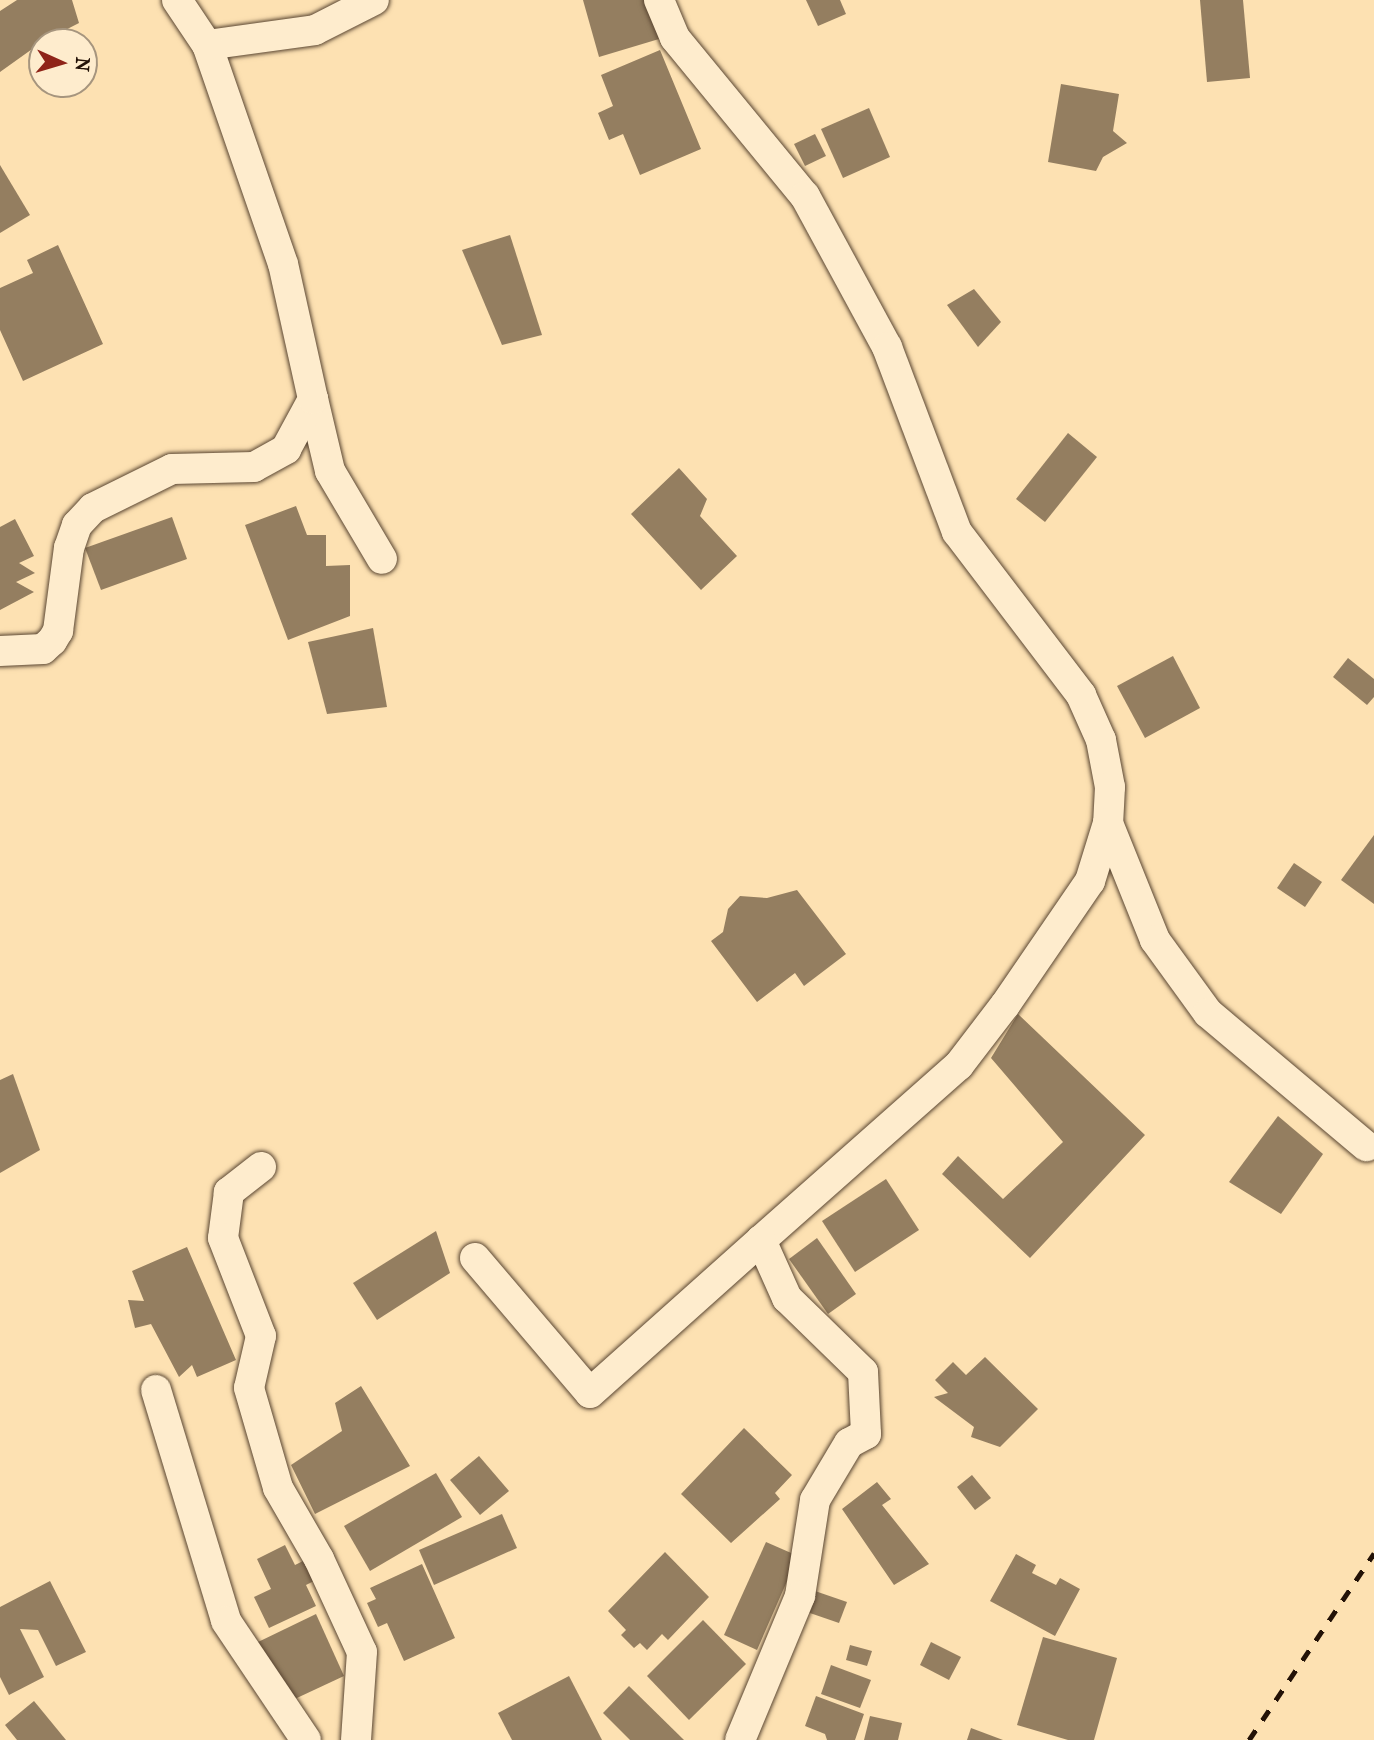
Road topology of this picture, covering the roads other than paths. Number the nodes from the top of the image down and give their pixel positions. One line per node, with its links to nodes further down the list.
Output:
1 (177, 0): 4 (street)
2 (374, 0): 4 (street)
3 (659, 0): 8 (street)
4 (207, 45): 5 (street)
5 (313, 399): 6 (street); 7 (street)
6 (382, 559)
7 (0, 651)
8 (1108, 823): 9 (street); 11 (street)
9 (1366, 1146)
10 (261, 1167): 15 (street)
11 (761, 1241): 12 (street); 16 (street)
12 (475, 1258)
13 (156, 1390): 14 (street)
14 (306, 1740)
15 (356, 1740)
16 (740, 1740)

